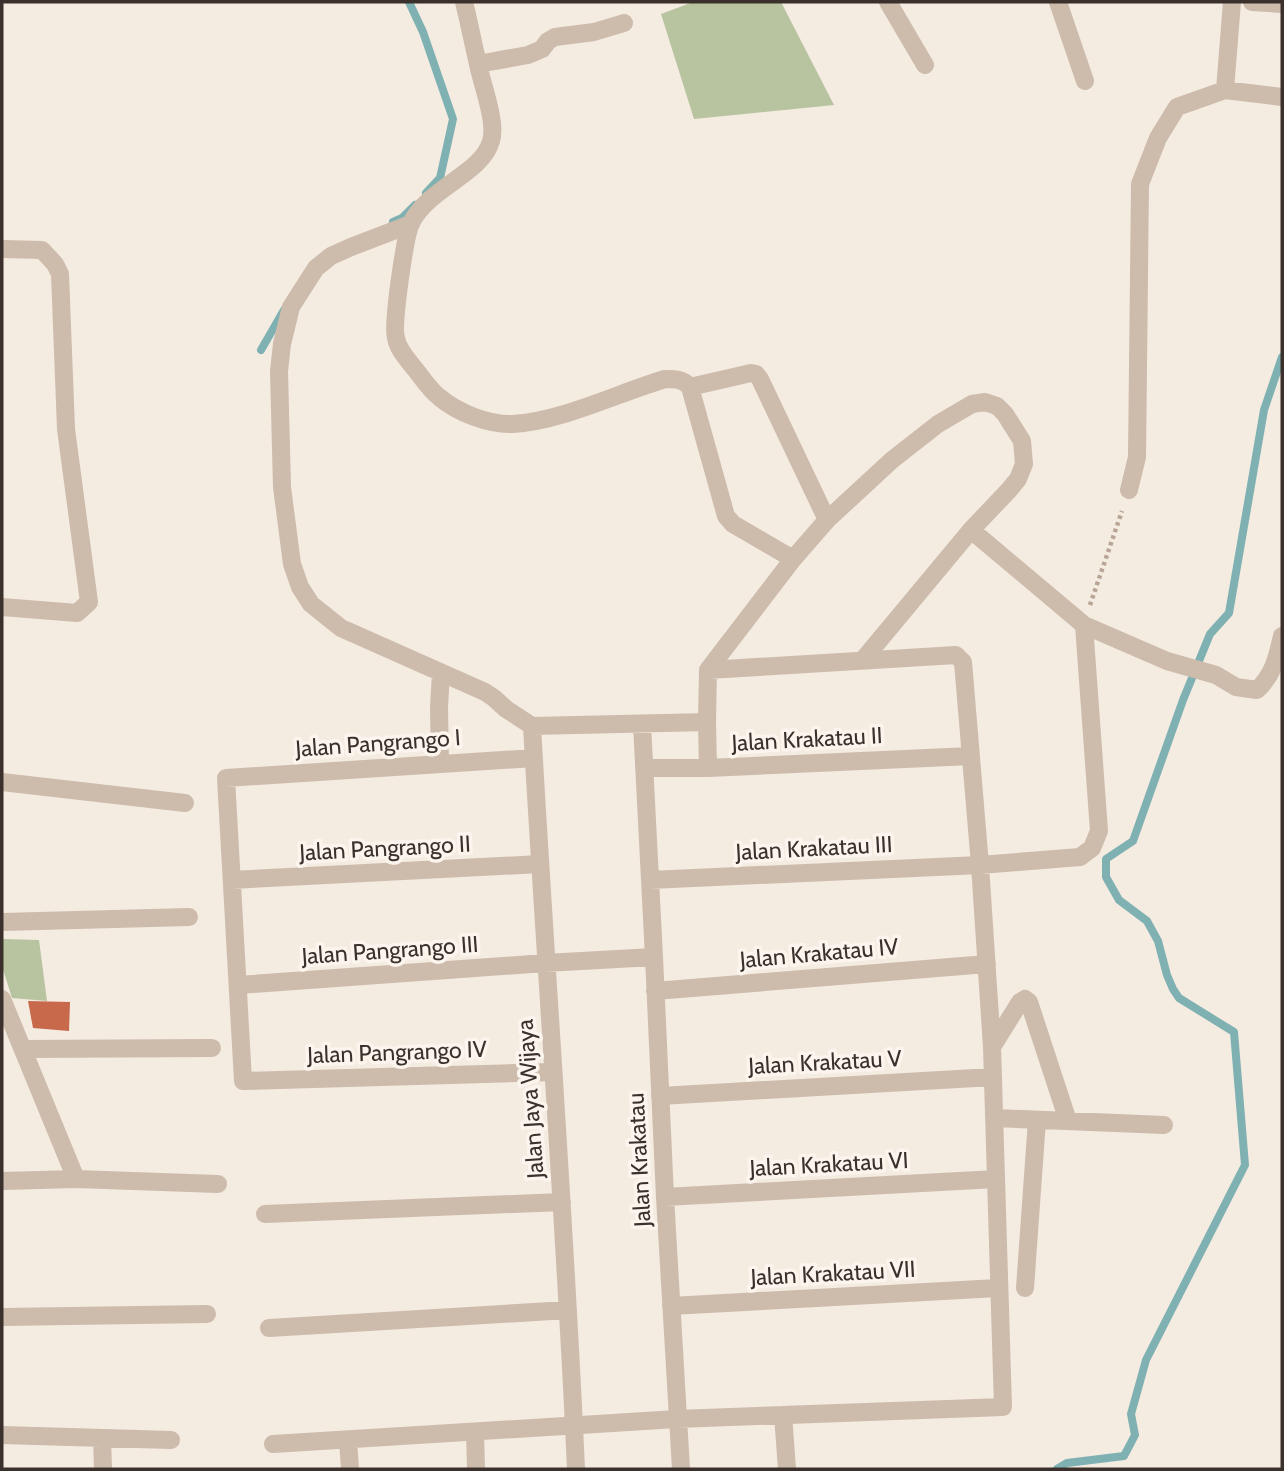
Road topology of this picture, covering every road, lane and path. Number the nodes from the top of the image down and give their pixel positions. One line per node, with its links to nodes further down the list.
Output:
1 (464, 2): 8 (street)
2 (888, 2): 9 (street)
3 (1058, 2): 10 (street)
4 (1232, 2): 11 (street)
5 (1252, 2): 6 (street)
6 (1282, 4)
7 (624, 23): 8 (street)
8 (478, 64): 13 (street)
9 (925, 65)
10 (1084, 81)
11 (1225, 90): 12 (street); 16 (street)
12 (1282, 97)
13 (411, 224): 15 (street); 25 (street)
14 (2, 249): 20 (street)
15 (690, 387): 17 (street); 19 (street)
16 (1129, 490): 21 (path)
17 (827, 520): 18 (street); 19 (street)
18 (971, 530): 21 (street); 23 (street)
19 (793, 559): 24 (street)
20 (2, 607)
21 (1084, 625): 22 (street); 37 (street, Jalan Krakatau III)
22 (1282, 636)
23 (862, 661): 24 (street); 29 (street)
24 (708, 670): 26 (street)
25 (441, 673): 28 (street); 31 (street)
26 (707, 722): 27 (street); 33 (street)
27 (642, 724): 28 (street); 32 (street, Jalan Krakatau)
28 (532, 726): 30 (street, Jalan Jaya Wijaya)
29 (971, 756): 33 (street, Jalan Krakatau II); 37 (street)
30 (534, 758): 31 (street, Jalan Pangrango I); 36 (street, Jalan Jaya Wijaya)
31 (440, 764): 38 (street, Jalan Pangrango I)
32 (644, 768): 33 (street, Jalan Krakatau II); 39 (street, Jalan Krakatau)
33 (708, 768)
34 (2, 782): 35 (street)
35 (186, 803)
36 (540, 864): 38 (street, Jalan Pangrango II); 43 (street, Jalan Jaya Wijaya)
37 (980, 865): 39 (street, Jalan Krakatau III); 44 (street)
38 (232, 880): 45 (street)
39 (650, 880): 42 (street, Jalan Krakatau)
40 (189, 917): 41 (street)
41 (2, 922)
42 (654, 957): 43 (street); 46 (street, Jalan Krakatau)
43 (545, 963): 45 (street, Jalan Pangrango III); 51 (street, Jalan Jaya Wijaya)
44 (987, 964): 46 (street, Jalan Krakatau IV); 48 (street)
45 (238, 985): 51 (street, Jalan Pangrango IV)
46 (655, 991): 53 (street, Jalan Krakatau)
47 (2, 999): 50 (street)
48 (992, 1047): 52 (street); 56 (street)
49 (212, 1048): 50 (street)
50 (23, 1049): 58 (street)
51 (553, 1072): 63 (street, Jalan Jaya Wijaya)
52 (993, 1077): 53 (street, Jalan Krakatau V); 54 (street)
53 (660, 1096): 62 (street, Jalan Krakatau)
54 (995, 1118): 55 (street); 59 (street)
55 (1037, 1120): 56 (street); 66 (street)
56 (1068, 1121): 57 (street)
57 (1164, 1125)
58 (76, 1179): 60 (street); 61 (street)
59 (996, 1179): 62 (street, Jalan Krakatau VI); 65 (street)
60 (2, 1181)
61 (218, 1184)
62 (665, 1197): 67 (street, Jalan Krakatau)
63 (562, 1202): 64 (street); 68 (street, Jalan Jaya Wijaya)
64 (265, 1214)
65 (998, 1288): 67 (street, Jalan Krakatau VII); 72 (street)
66 (1025, 1288)
67 (671, 1306): 73 (street, Jalan Krakatau)
68 (568, 1310): 71 (street); 74 (street, Jalan Jaya Wijaya)
69 (206, 1314): 70 (street)
70 (2, 1317)
71 (269, 1328)
72 (783, 1415): 73 (street); 86 (street)
73 (677, 1419): 74 (street); 85 (street, Jalan Krakatau)
74 (574, 1425): 75 (street); 84 (street, Jalan Jaya Wijaya)
75 (475, 1432): 79 (street); 83 (street)
76 (2, 1435): 77 (street)
77 (102, 1438): 78 (street); 81 (street)
78 (171, 1440)
79 (348, 1440): 80 (street); 82 (street)
80 (273, 1444)
81 (103, 1469)
82 (351, 1469)
83 (476, 1469)
84 (576, 1469)
85 (681, 1469)
86 (787, 1469)

